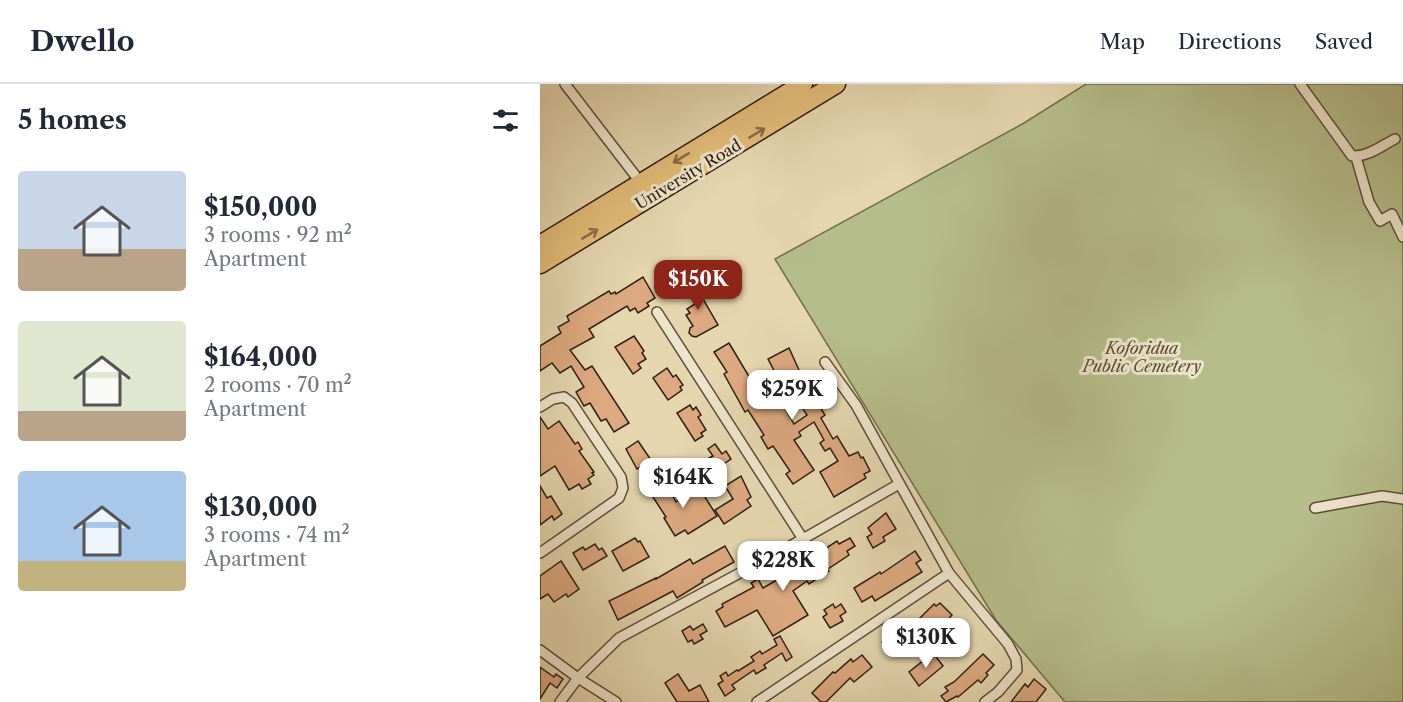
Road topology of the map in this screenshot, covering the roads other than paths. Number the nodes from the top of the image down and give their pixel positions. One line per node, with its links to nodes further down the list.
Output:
1 (564, 84): 7 (street)
2 (803, 84): 7 (highway, University Road, one-way to 7)
3 (836, 84): 10 (highway, University Road, one-way to 3)
4 (1300, 84): 6 (street)
5 (1395, 139): 6 (street)
6 (1356, 157): 8 (street)
7 (641, 183): 9 (highway, University Road)
8 (1403, 237)
9 (540, 244)
10 (540, 264)
11 (657, 312): 17 (street)
12 (825, 362): 14 (street)
13 (540, 406): 18 (street)
14 (899, 484): 17 (street); 19 (street)
15 (1403, 499): 16 (street)
16 (1315, 508)
17 (803, 539): 21 (street)
18 (540, 553)
19 (949, 573): 24 (street); 25 (street)
20 (540, 650): 21 (street)
21 (578, 678): 22 (street); 23 (street)
22 (560, 702)
23 (616, 702)
24 (757, 702)
25 (985, 702)

